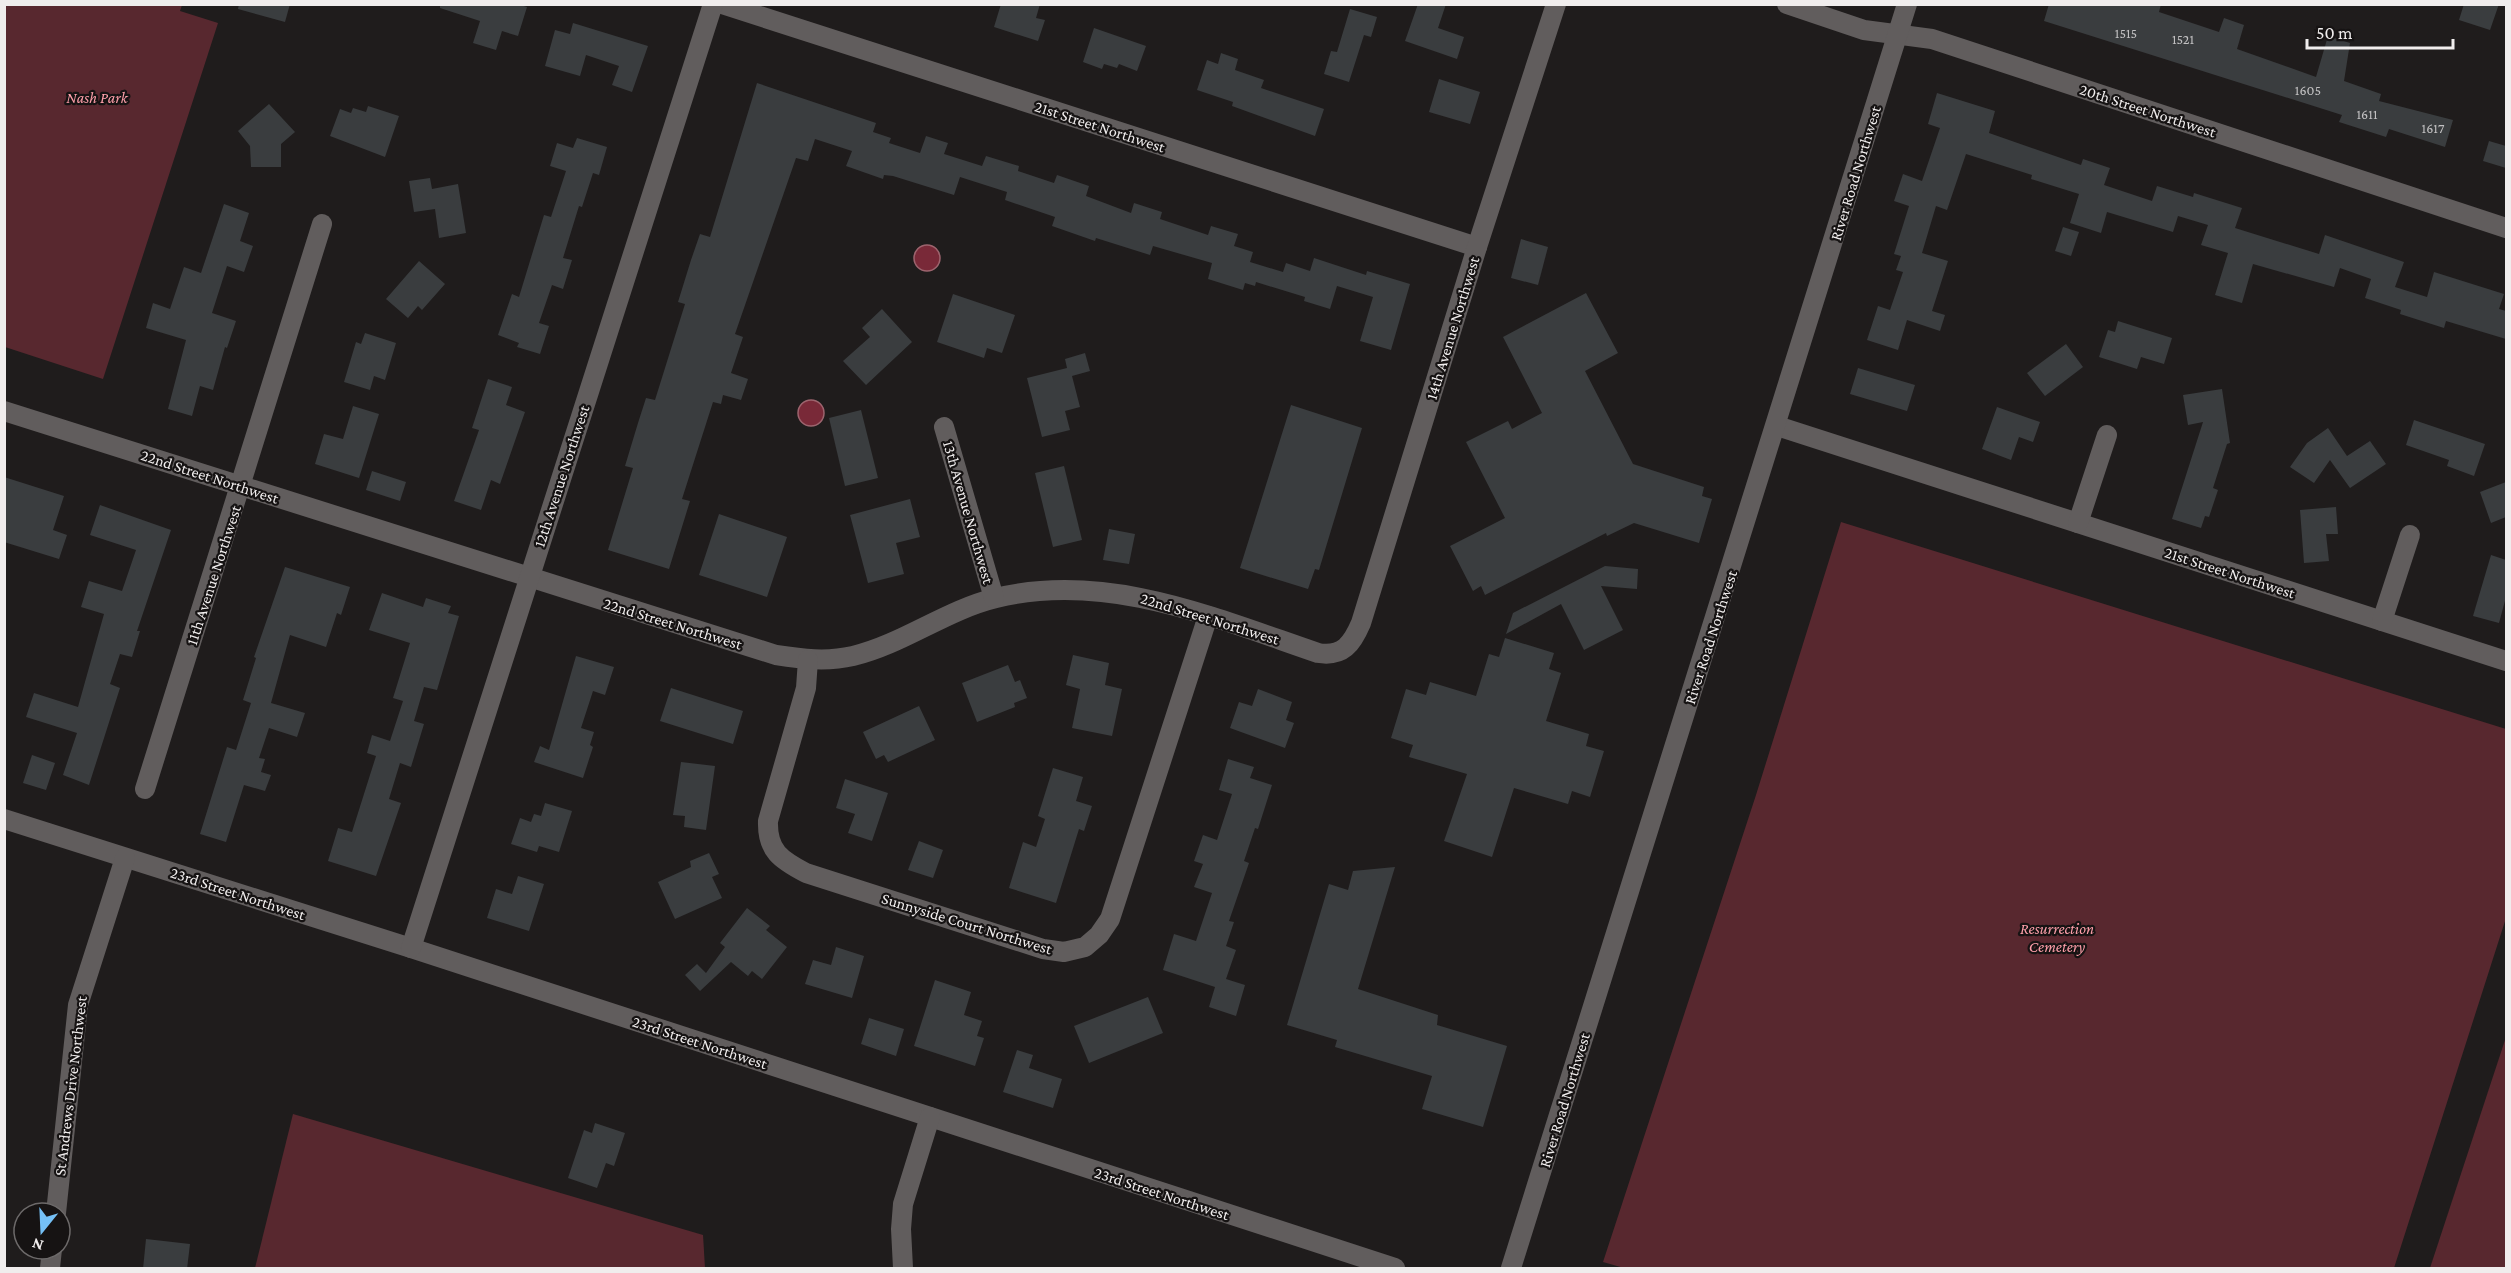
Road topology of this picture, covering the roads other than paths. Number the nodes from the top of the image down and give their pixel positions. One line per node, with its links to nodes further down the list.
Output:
1 (713, 4): 17 (street, 12th Avenue Northwest)
2 (722, 4): 9 (street, 21st Street Northwest)
3 (1556, 4): 9 (street, 14th Avenue Northwest)
4 (1787, 4): 6 (street, 20th Street Northwest)
5 (1907, 4): 6 (street, River Road Northwest)
6 (1897, 34): 8 (street, 20th Street Northwest); 11 (street, River Road Northwest)
7 (322, 224): 14 (street, 11th Avenue Northwest)
8 (2506, 228)
9 (1477, 247): 21 (street, 14th Avenue Northwest)
10 (4, 411): 14 (street, 22nd Street Northwest)
11 (1777, 426): 15 (street, 21st Street Northwest); 32 (street, River Road Northwest)
12 (944, 427): 18 (street, 13th Avenue Northwest)
13 (2107, 435): 15 (street)
14 (242, 486): 17 (street, 22nd Street Northwest); 24 (street, 11th Avenue Northwest)
15 (2078, 523): 20 (street, 21st Street Northwest)
16 (2410, 535): 20 (street)
17 (528, 577): 22 (street, 22nd Street Northwest); 27 (street, 12th Avenue Northwest)
18 (994, 598): 19 (street, 22nd Street Northwest); 22 (street, 22nd Street Northwest)
19 (1208, 616): 21 (street, 22nd Street Northwest); 22 (street, Sunnyside Court Northwest)
20 (2382, 621): 23 (street, 21st Street Northwest)
21 (1346, 649)
22 (808, 660)
23 (2506, 661)
24 (145, 789)
25 (4, 819): 26 (street, 23rd Street Northwest)
26 (125, 858): 27 (street, 23rd Street Northwest); 29 (street, St Andrews Drive Northwest)
27 (411, 948): 28 (street, 23rd Street Northwest)
28 (930, 1117): 30 (street); 31 (street, 23rd Street Northwest)
29 (57, 1201)
30 (903, 1269)
31 (1395, 1269)
32 (1511, 1269)

